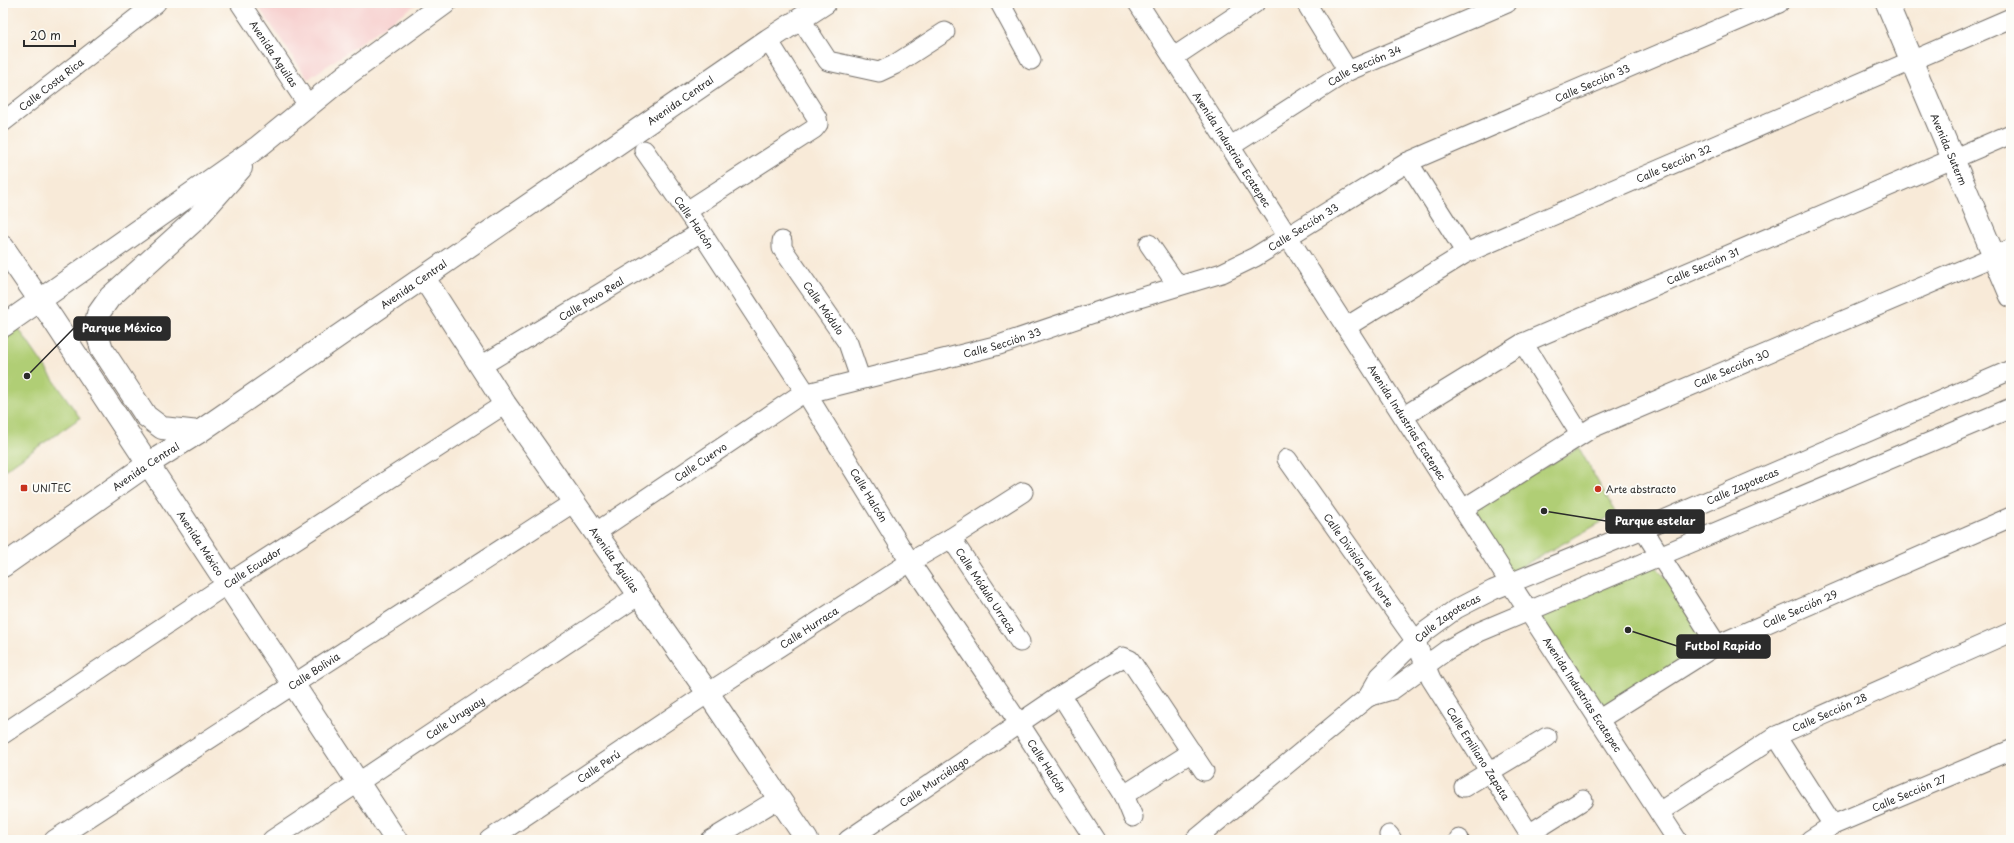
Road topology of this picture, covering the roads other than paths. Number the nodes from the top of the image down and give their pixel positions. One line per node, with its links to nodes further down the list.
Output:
1 (156, 3): 21 (street, Calle Costa Rica)
2 (240, 3): 20 (street, Avenida Aguilas)
3 (445, 3): 20 (main road)
4 (824, 3): 12 (main road, Avenida Central)
5 (1000, 3): 17 (street)
6 (1138, 3): 16 (street, Avenida Industrias Ecatepec)
7 (1256, 3): 16 (street)
8 (1306, 3): 19 (street)
9 (1507, 3): 19 (street, Calle Sección 34)
10 (1779, 3): 27 (street, Calle Sección 33)
11 (1887, 3): 18 (main road, Avenida Suterm)
12 (800, 18): 14 (street); 15 (main road, Avenida Central)
13 (2011, 18): 18 (street, Calle Sección 32)
14 (945, 32)
15 (768, 40): 28 (street); 36 (main road, Avenida Central)
16 (1174, 57): 23 (street, Avenida Industrias Ecatepec)
17 (1032, 60)
18 (1911, 60): 26 (main road, Avenida Suterm); 35 (street, Calle Sección 32)
19 (1348, 71): 23 (street, Calle Sección 34)
20 (308, 106): 24 (main road)
21 (3, 122)
22 (2011, 134): 26 (street, Calle Sección 31)
23 (1231, 146): 30 (street, Avenida Industrias Ecatepec)
24 (258, 147): 39 (main road); 50 (main road)
25 (644, 150): 28 (street, Calle Halcón)
26 (1953, 158): 34 (main road, Avenida Suterm); 42 (street, Calle Sección 31)
27 (1408, 162): 30 (street, Calle Sección 33); 35 (street)
28 (687, 211): 29 (street, Calle Halcón)
29 (701, 232): 43 (street, Calle Pavo Real); 46 (street, Calle Halcón)
30 (1288, 236): 37 (street, Calle Sección 33); 41 (street, Avenida Industrias Ecatepec)
31 (782, 241): 45 (street, Calle Módulo)
32 (1149, 244): 37 (street)
33 (3, 247): 39 (main road, Avenida México)
34 (2002, 252): 38 (main road, Avenida Suterm); 51 (street, Calle Sección 30)
35 (1466, 253): 41 (street, Calle Sección 32)
36 (424, 278): 43 (main road, Avenida Águilas); 50 (main road, Avenida Central)
37 (1178, 286): 45 (street, Calle Sección 33)
38 (2011, 296)
39 (40, 299): 40 (main road); 53 (main road, Avenida México)
40 (3, 326)
41 (1346, 327): 49 (street, Avenida Industrias Ecatepec)
42 (1523, 343): 49 (street, Calle Sección 31); 51 (street)
43 (481, 366): 47 (main road, Avenida Águilas)
44 (2011, 370): 58 (street, Calle Zapotecas)
45 (860, 378): 46 (street, Calle Sección 33)
46 (806, 393): 59 (street, Calle Cuervo); 62 (street, Calle Halcón)
47 (505, 404): 55 (main road, Avenida Águilas); 65 (street, Calle Ecuador)
48 (2011, 408): 61 (street, Calle Zapotecas)
49 (1404, 416): 56 (street, Avenida Industrias Ecatepec)
50 (199, 432): 53 (main road, Avenida Central)
51 (1580, 434): 56 (street, Calle Sección 30)
52 (1287, 459): 69 (street, Calle División del Norte)
53 (148, 464): 63 (main road, Avenida Central); 65 (main road, Avenida México)
54 (1023, 492): 60 (street, Calle Módulo Urraca)
55 (574, 502): 59 (main road, Avenida Águilas); 73 (street, Calle Bolivia)
56 (1463, 509): 64 (street, Avenida Industrias Ecatepec)
57 (2011, 517): 71 (street, Calle Sección 29)
58 (1643, 529): 61 (street); 64 (street, Calle Zapotecas)
59 (595, 533): 66 (main road, Avenida Águilas)
60 (951, 538): 62 (street, Calle Módulo Urraca); 70 (street, Calle Módulo Urraca)
61 (1660, 555): 67 (street, Calle Zapotecas); 71 (street)
62 (910, 562): 74 (street, Calle Hurraca); 78 (street, Calle Halcón)
63 (3, 566)
64 (1510, 583): 67 (street, Avenida Industrias Ecatepec); 69 (street, Calle Zapotecas)
65 (227, 584): 73 (main road, Avenida México); 79 (street, Calle Ecuador)
66 (639, 595): 74 (main road, Avenida Águilas); 86 (street, Calle Uruguay)
67 (1528, 610): 72 (street, Calle Zapotecas); 77 (street, Avenida Industrias Ecatepec)
68 (2011, 632): 81 (street, Calle Sección 28)
69 (1415, 640): 72 (street, Calle División del Norte); 76 (street, Calle Zapotecas)
70 (1020, 642)
71 (1716, 645): 77 (street, Calle Sección 29)
72 (1425, 666): 76 (street, Calle Zapotecas); 85 (street, Calle Emiliano Zapata)
73 (292, 684): 86 (main road, Avenida México); 95 (street, Calle Bolivia)
74 (708, 693): 89 (main road, Avenida Águilas); 98 (street, Calle Perú)
75 (1061, 694): 78 (street, Calle Murciélago); 83 (street, Calle Murciélago); 88 (street)
76 (1368, 697): 103 (street, Calle Zapotecas)
77 (1598, 720): 91 (street, Avenida Industrias Ecatepec)
78 (1019, 723): 101 (street, Calle Murciélago); 102 (street, Calle Halcón)
79 (3, 734)
80 (1547, 736): 85 (street)
81 (1776, 736): 91 (street, Calle Sección 28); 93 (street)
82 (2011, 750): 93 (street, Calle Sección 27)
83 (1192, 752): 84 (street); 88 (street)
84 (1204, 770)
85 (1489, 772): 87 (street); 94 (street, Calle Emiliano Zapata)
86 (358, 782): 96 (street, Calle Uruguay); 97 (main road, Avenida México)
87 (1464, 787)
88 (1124, 795): 92 (street)
89 (778, 798): 99 (street); 100 (main road, Avenida Águilas)
90 (1583, 800): 94 (street)
91 (1659, 812): 104 (street, Avenida Industrias Ecatepec)
92 (1133, 818)
93 (1833, 825): 105 (street, Calle Sección 27)
94 (1531, 837)
95 (54, 840)
96 (272, 840)
97 (396, 840)
98 (489, 840)
99 (711, 840)
100 (807, 840)
101 (848, 840)
102 (1095, 840)
103 (1195, 840)
104 (1677, 840)
105 (1810, 840)

